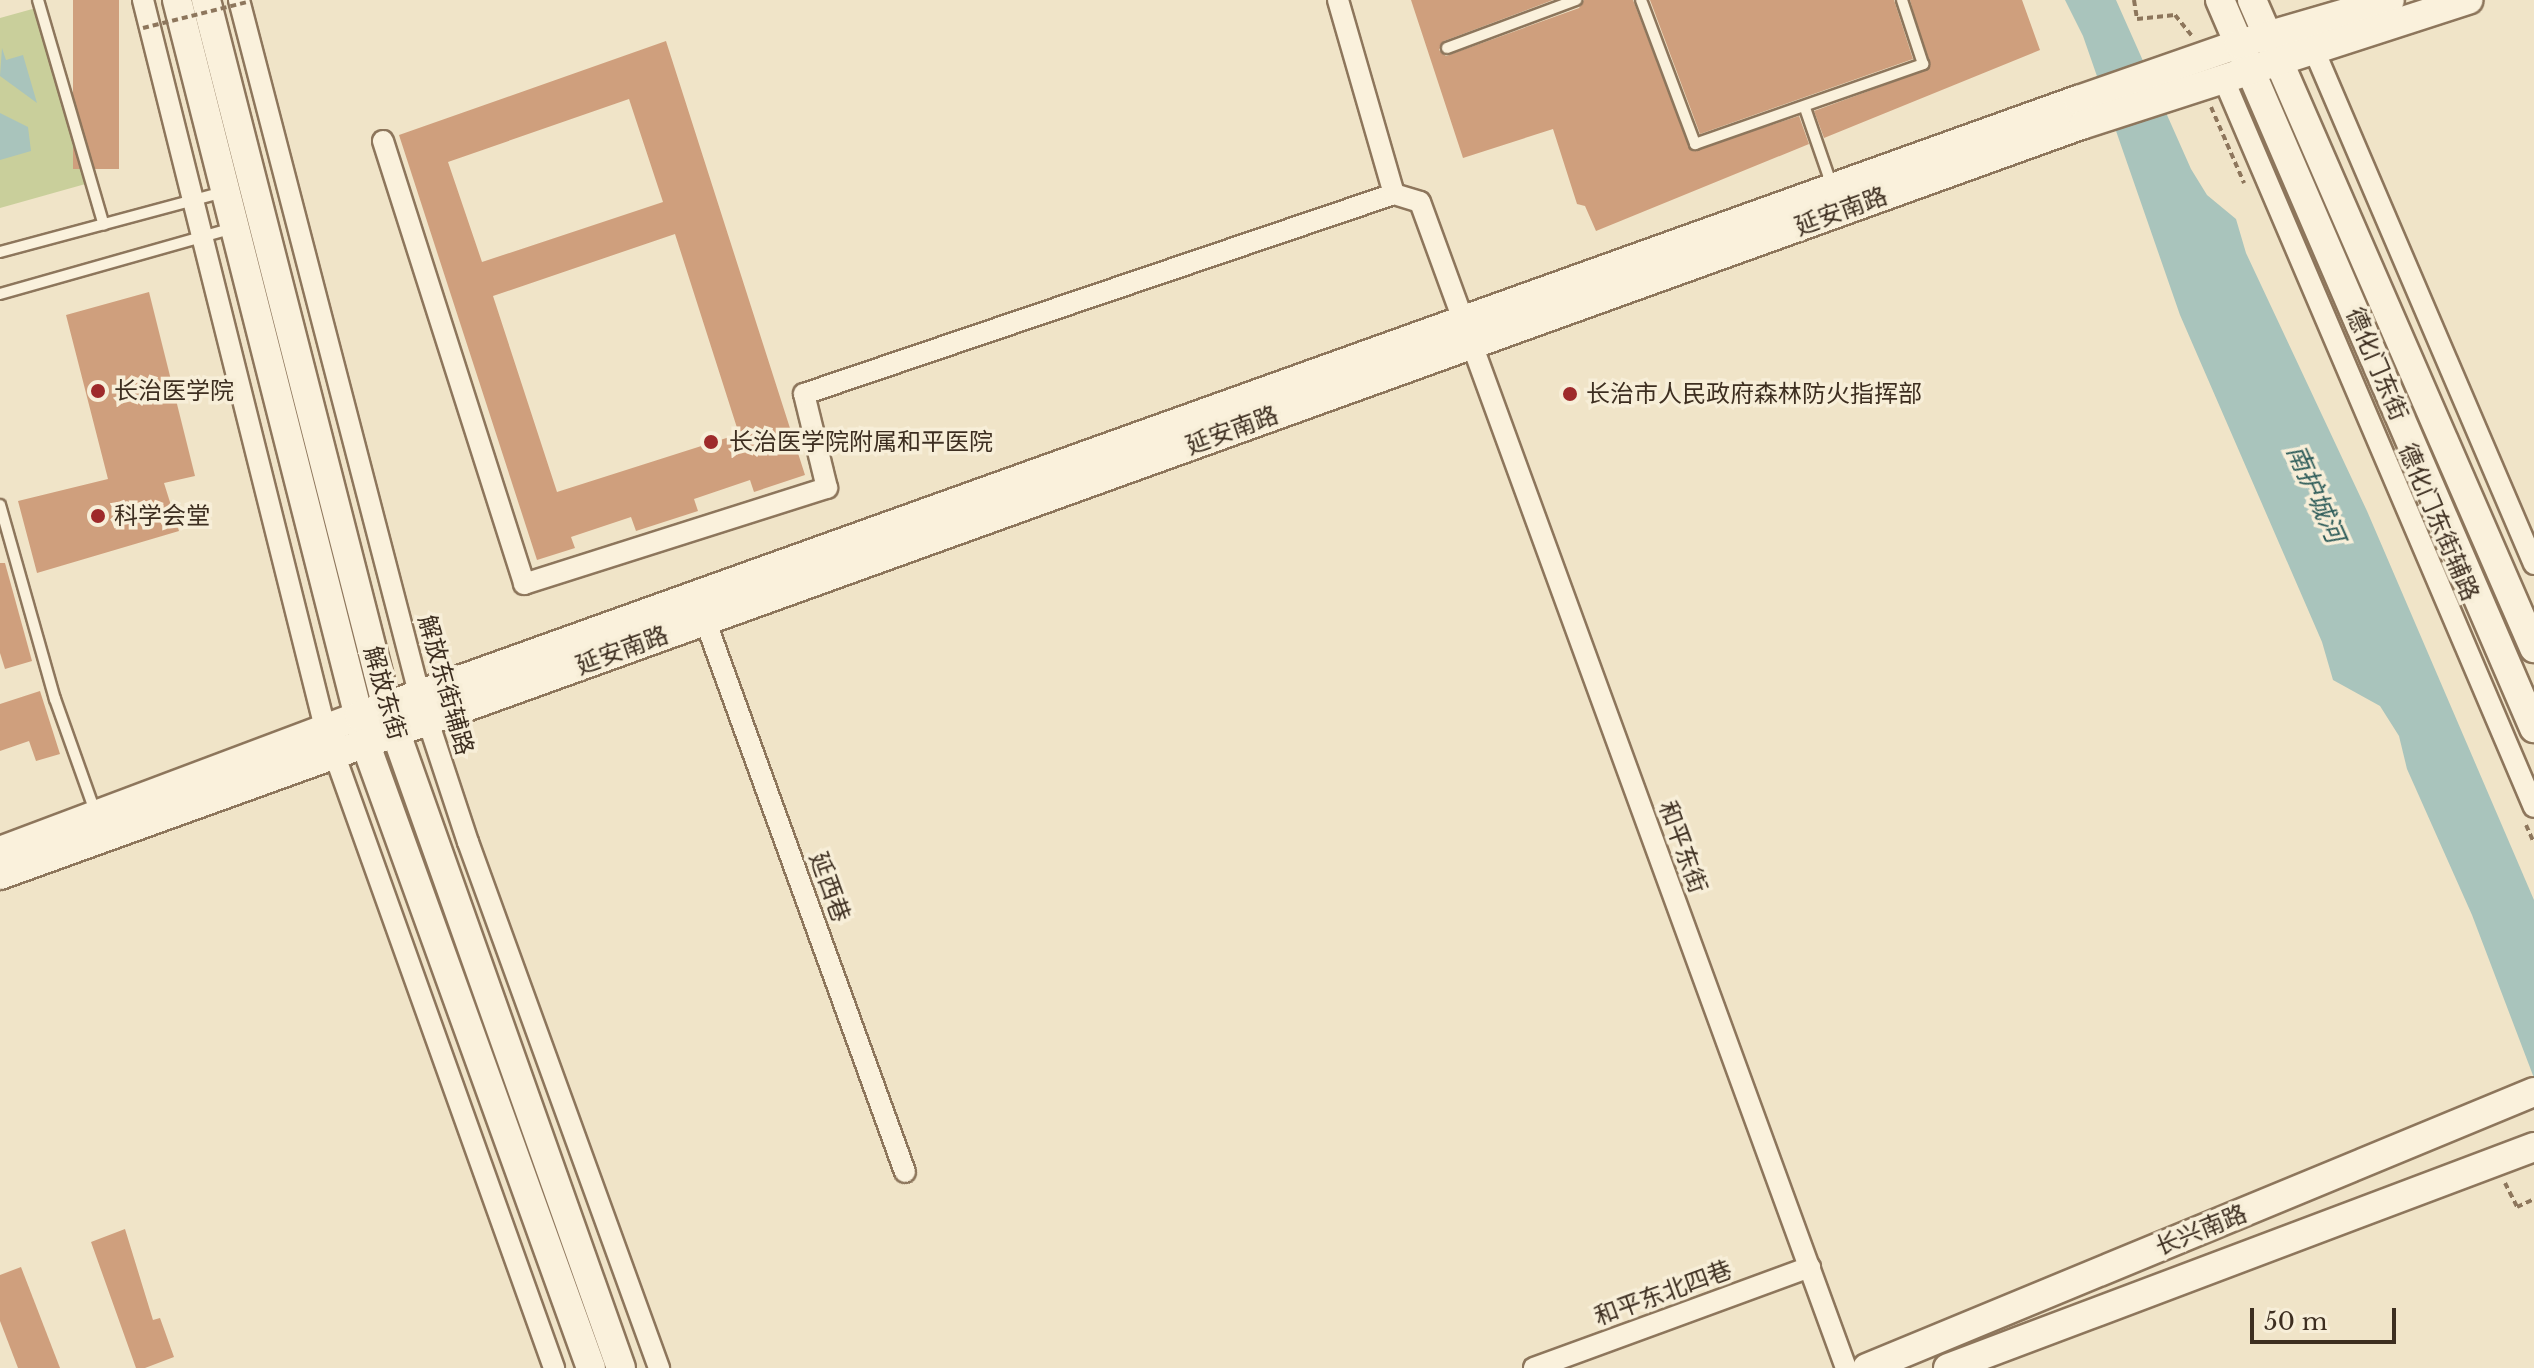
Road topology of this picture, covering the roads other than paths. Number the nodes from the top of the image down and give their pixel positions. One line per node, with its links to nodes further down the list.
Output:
1 (38, 0): 25 (lane)
2 (143, 0): 23 (street)
3 (177, 0): 21 (main road, 解放东街)
4 (206, 0): 37 (main road, 解放东街)
5 (1338, 0): 22 (street)
6 (1576, 0): 14 (lane)
7 (1641, 0): 18 (lane)
8 (1902, 0): 18 (lane)
9 (2220, 0): 17 (main road, 德化门东街)
10 (2252, 0): 15 (main road, 德化门东街)
11 (2390, 0): 15 (main road, 延安南路)
12 (2468, 0): 16 (main road, 延安南路)
13 (243, 1): 35 (street, 解放东街辅路)
14 (1447, 48)
15 (2275, 50): 16 (main road, 延安南路); 17 (main road, 延安南路); 34 (main road, 德化门东街)
16 (2314, 50): 32 (street)
17 (2229, 71): 19 (main road, 延安南路); 19 (main road, 延安南路); 38 (main road, 德化门东街); 41 (street, 德化门东街辅路)
18 (1805, 108): 24 (lane)
19 (2081, 112): 24 (main road, 延安南路)
20 (383, 141): 22 (street)
21 (226, 192): 23 (lane); 26 (main road, 解放东街)
22 (1394, 194): 30 (street, 和平东街)
23 (195, 200): 25 (lane); 27 (street)
24 (1835, 201): 30 (main road, 延安南路)
25 (104, 225): 28 (lane)
26 (235, 227): 27 (lane); 36 (main road, 解放东街)
27 (204, 236): 29 (lane); 39 (street)
28 (0, 252)
29 (0, 294)
30 (1466, 333): 33 (main road, 延安南路); 35 (main road, 延安南路); 48 (street, 和平东街)
31 (0, 505): 42 (lane)
32 (2534, 564)
33 (705, 620): 35 (main road, 延安南路); 47 (street, 延西巷)
34 (2534, 648)
35 (424, 708): 37 (main road, 延安南路); 52 (street, 解放东街辅路)
36 (359, 716): 37 (main road, 延安南路); 39 (main road, 延安南路); 40 (main road, 解放东街)
37 (391, 721): 40 (main road, 延安南路); 51 (main road, 解放东街)
38 (2534, 728)
39 (330, 742): 40 (main road, 延安南路); 42 (main road, 延安南路); 44 (main road, 延安南路); 49 (street)
40 (366, 745): 50 (main road, 解放东街)
41 (2534, 807)
42 (97, 816): 43 (main road, 延安南路)
43 (0, 851)
44 (0, 875)
45 (2534, 1092): 55 (main road, 长兴南路)
46 (2534, 1147): 56 (main road, 长兴南路)
47 (905, 1172)
48 (1810, 1267): 53 (street, 和平东北四巷); 54 (street, 和平东街)
49 (554, 1368)
50 (591, 1368)
51 (621, 1368)
52 (659, 1368)
53 (1534, 1368)
54 (1846, 1368)
55 (1867, 1368)
56 (1948, 1368)

